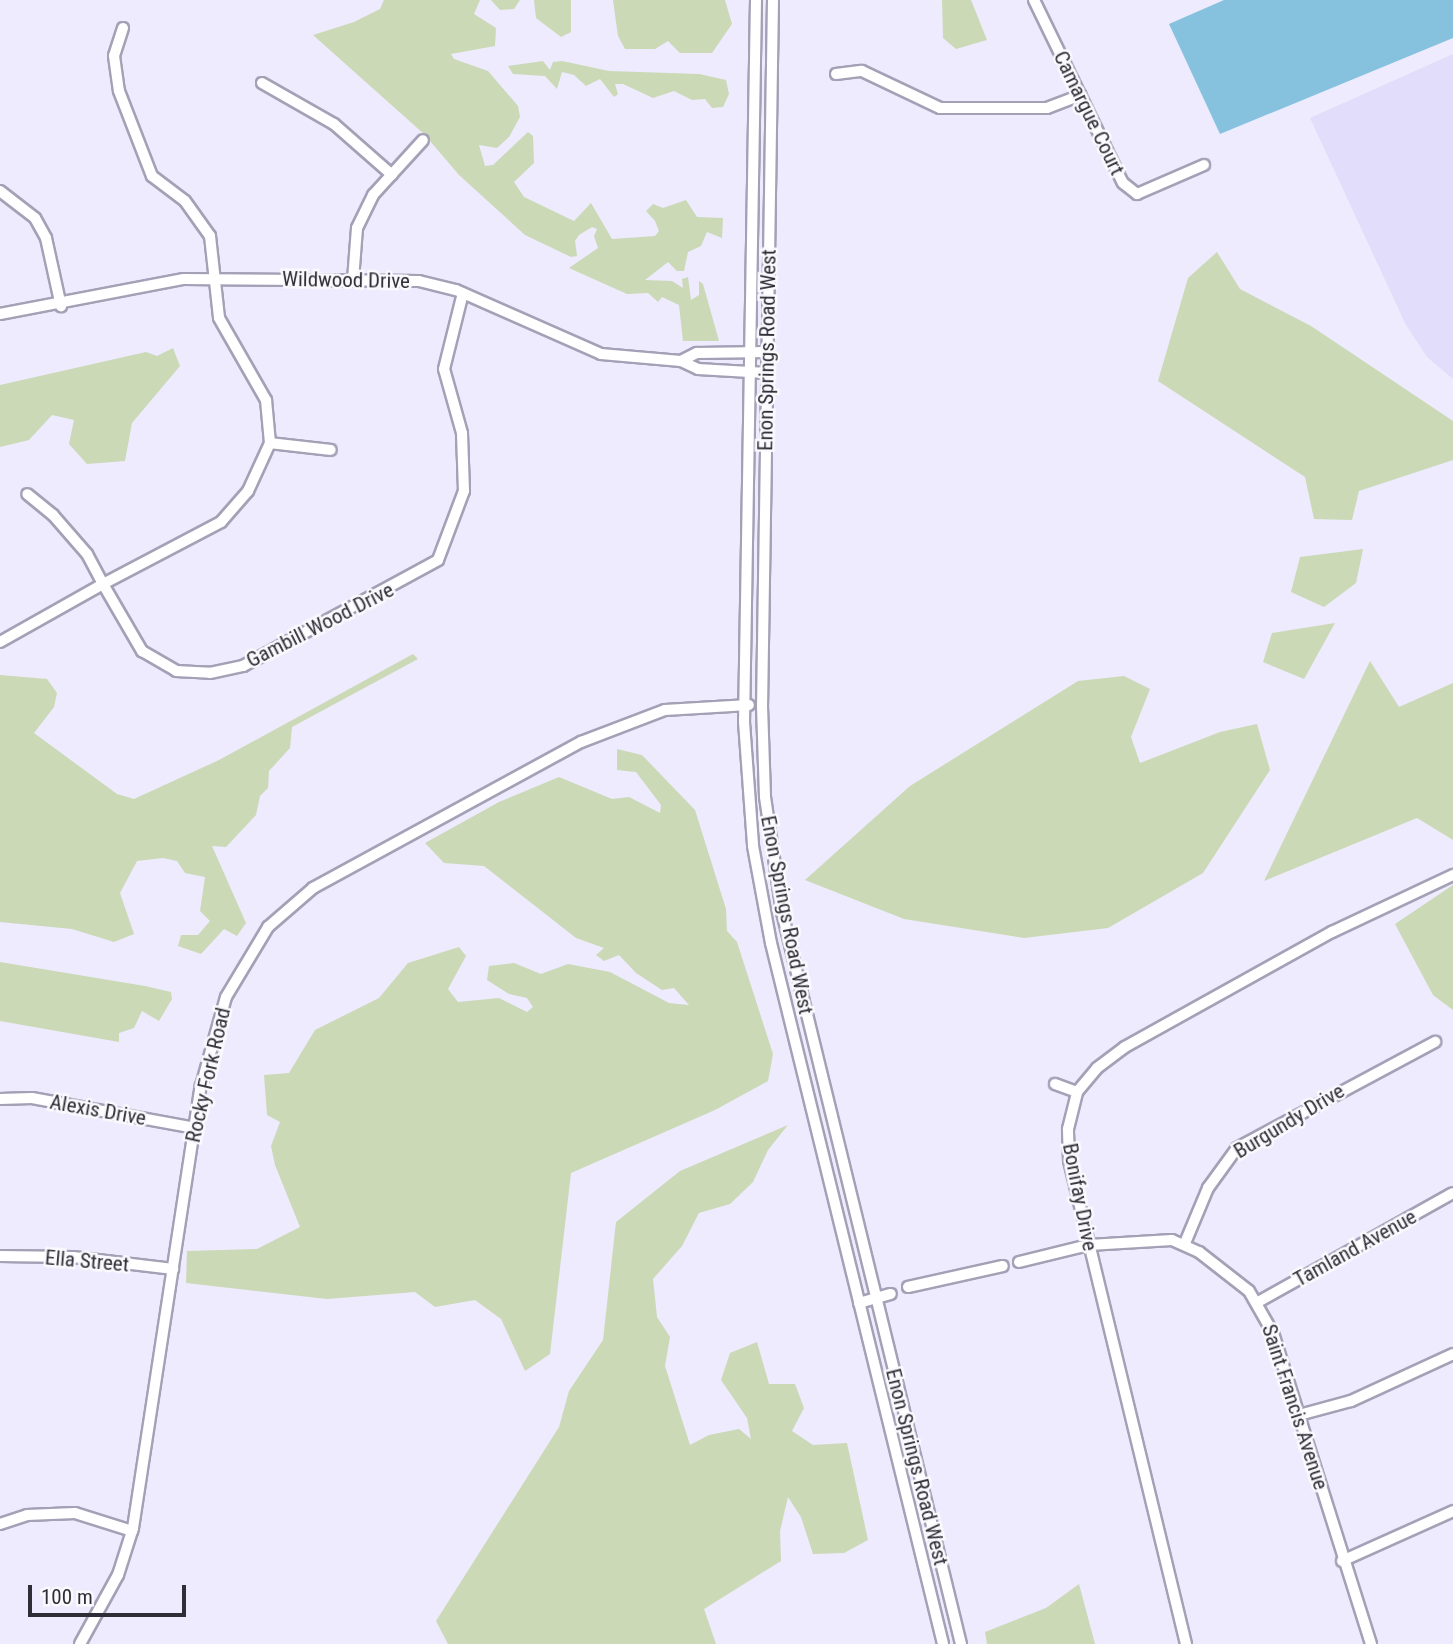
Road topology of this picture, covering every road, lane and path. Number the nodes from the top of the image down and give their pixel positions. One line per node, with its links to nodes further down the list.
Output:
1 (756, 0): 17 (street, Enon Springs Road West)
2 (773, 0): 18 (street, Enon Springs Road West)
3 (1034, 0): 7 (street, Camargue Court)
4 (123, 28): 12 (street)
5 (836, 74): 7 (street)
6 (262, 83): 10 (street)
7 (1081, 95): 9 (street, Camargue Court)
8 (423, 140): 10 (street)
9 (1204, 165)
10 (392, 175): 13 (street)
11 (0, 191): 15 (street)
12 (214, 278): 13 (street, Wildwood Drive); 15 (street, Wildwood Drive); 22 (street)
13 (353, 280): 14 (street, Wildwood Drive)
14 (463, 293): 19 (street, Wildwood Drive); 25 (street, Gambill Wood Drive)
15 (61, 306): 16 (street, Wildwood Drive)
16 (0, 314)
17 (750, 352): 18 (street, Wildwood Drive); 19 (street, Wildwood Drive); 20 (street, Enon Springs Road West)
18 (767, 352): 21 (street, Enon Springs Road West)
19 (681, 361): 20 (street, Wildwood Drive)
20 (750, 372): 21 (street, Wildwood Drive); 27 (street, Enon Springs Road West)
21 (767, 373): 28 (street, Enon Springs Road West)
22 (270, 443): 23 (street); 25 (street)
23 (331, 450)
24 (27, 494): 25 (street, Gambill Wood Drive)
25 (103, 584): 26 (street)
26 (0, 642)
27 (744, 705): 28 (street, Rocky Fork Road); 34 (street, Rocky Fork Road); 46 (street, Enon Springs Road West)
28 (762, 706): 44 (street, Enon Springs Road West)
29 (1453, 875): 32 (street, Bonifay Drive)
30 (1435, 1042): 36 (street, Burgundy Drive)
31 (1055, 1084): 32 (street)
32 (1077, 1092): 37 (street, Bonifay Drive)
33 (0, 1099): 34 (street, Alexis Drive)
34 (195, 1128): 41 (street, Rocky Fork Road)
35 (1453, 1193): 45 (street, Tamland Avenue)
36 (1185, 1243): 37 (street); 45 (street, Saint Francis Avenue)
37 (1089, 1245): 39 (street); 56 (street, Bonifay Drive)
38 (0, 1256): 41 (street, Ella Street)
39 (1019, 1262)
40 (1003, 1266): 42 (street)
41 (173, 1269): 51 (street, Rocky Fork Road)
42 (908, 1287)
43 (891, 1294): 44 (street)
44 (876, 1299): 46 (street); 55 (street, Enon Springs Road West)
45 (1258, 1302): 48 (street, Saint Francis Avenue)
46 (859, 1303): 54 (street, Enon Springs Road West)
47 (1453, 1354): 48 (street)
48 (1299, 1415): 52 (street, Saint Francis Avenue)
49 (1453, 1511): 52 (street)
50 (0, 1524): 51 (street)
51 (132, 1531): 53 (street, Rocky Fork Road)
52 (1342, 1561): 57 (street, Saint Francis Avenue)
53 (80, 1644)
54 (943, 1644)
55 (961, 1644)
56 (1186, 1644)
57 (1371, 1644)

